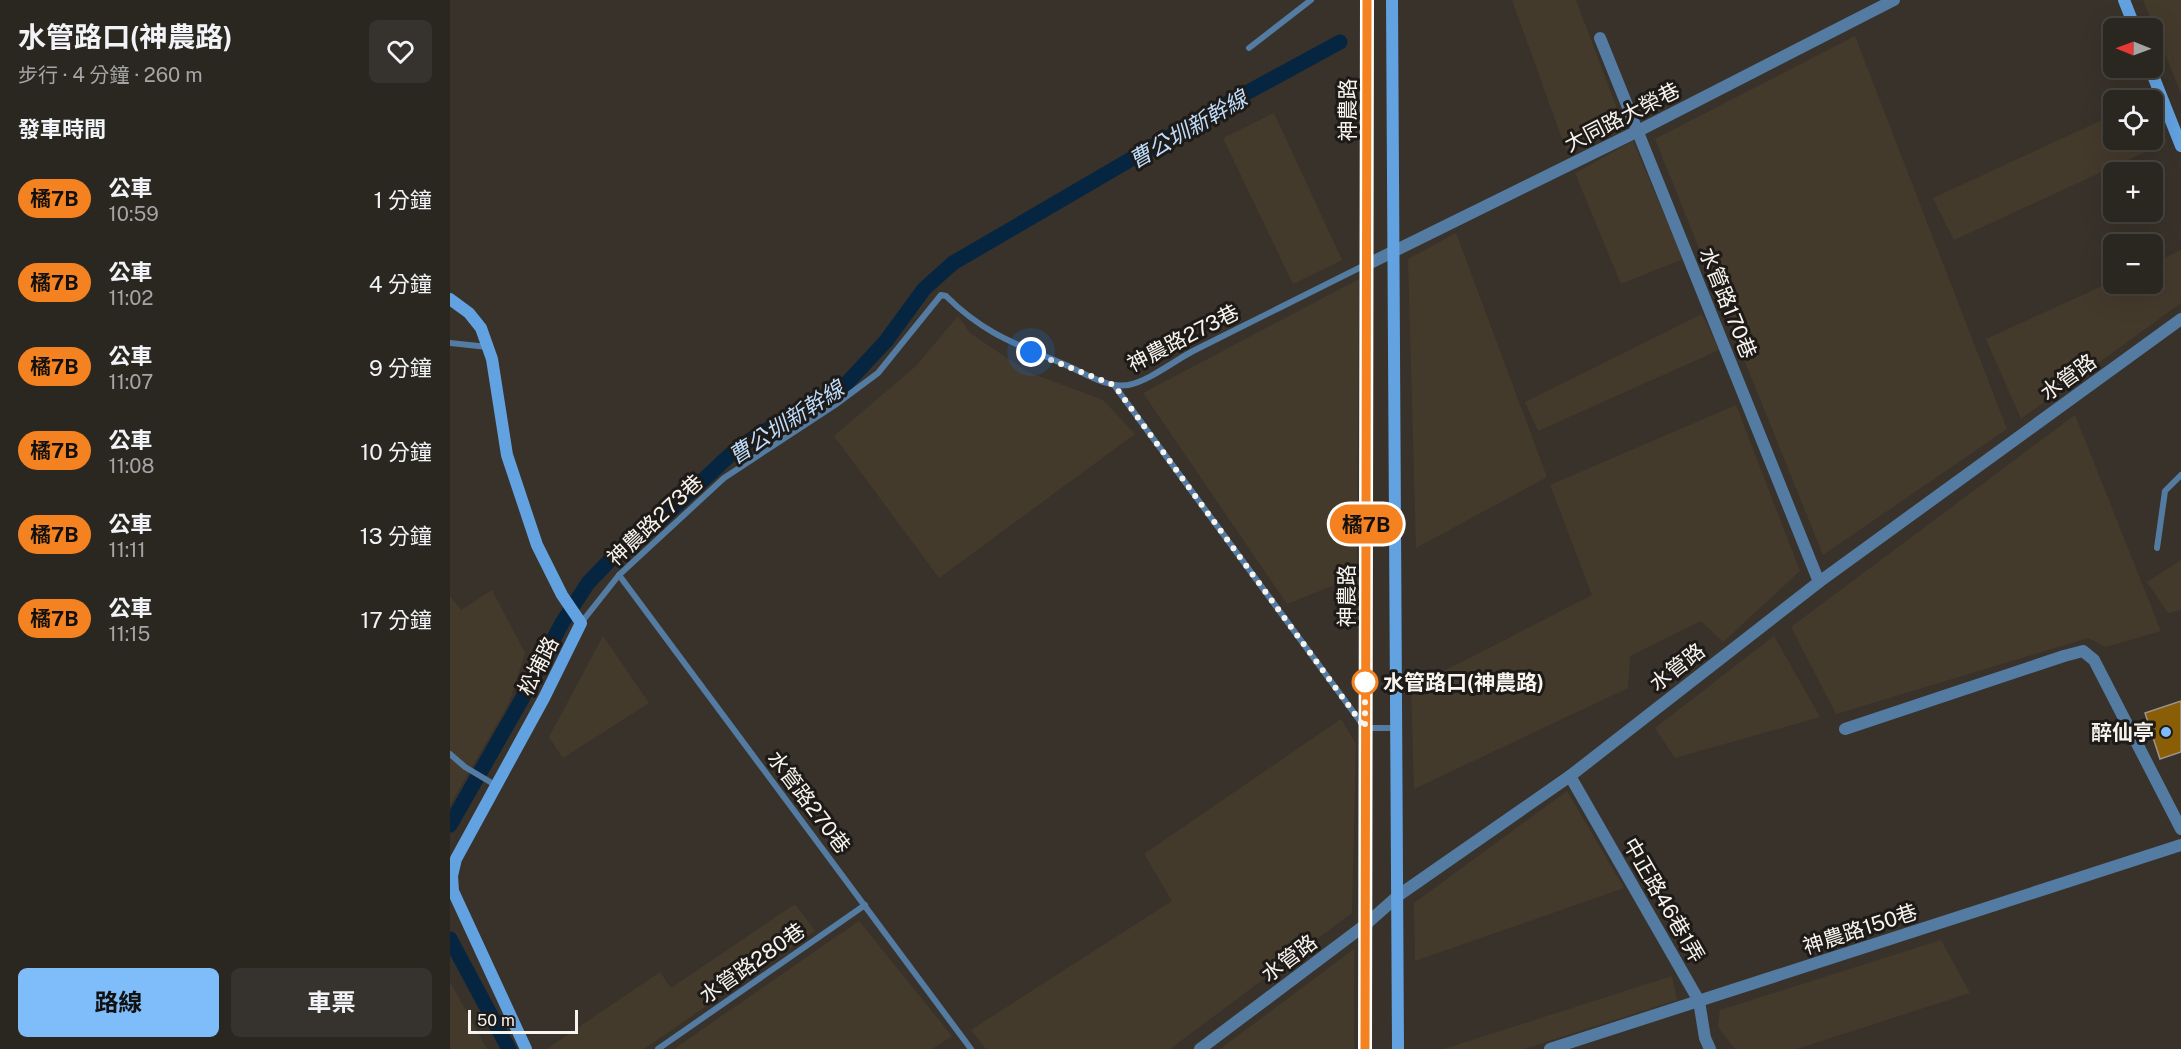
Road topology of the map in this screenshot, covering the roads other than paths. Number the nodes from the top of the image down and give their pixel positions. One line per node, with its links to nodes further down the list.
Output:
1 (1311, 0): 8 (lane)
2 (1367, 0): 13 (street, 神農路)
3 (1392, 0): 12 (street)
4 (1894, 0): 10 (street, 大同路大榮巷)
5 (2124, 0): 6 (street)
6 (2131, 18)
7 (1600, 38): 10 (street, 水管路170巷)
8 (1249, 48)
9 (2154, 78): 11 (street)
10 (1638, 131): 12 (street, 大同路大榮巷); 22 (street, 水管路170巷)
11 (2181, 146)
12 (1394, 251): 13 (street, 大同路大榮巷); 25 (street)
13 (1366, 265): 18 (lane, 神農路273巷); 24 (street, 神農路)
14 (450, 299): 17 (street, 松埔路)
15 (2181, 319): 22 (street, 水管路)
16 (450, 343): 17 (lane)
17 (489, 347): 23 (street, 松埔路)
18 (1114, 385): 21 (lane, 神農路273巷); 24 (lane)
19 (2181, 476): 20 (lane)
20 (2157, 548)
21 (619, 575): 23 (lane, 神農路273巷); 34 (lane, 水管路270巷)
22 (1819, 582): 28 (street, 水管路)
23 (580, 621): 29 (street, 松埔路)
24 (1365, 728): 25 (lane); 35 (street, 神農路)
25 (1397, 728): 33 (street)
26 (1845, 729): 30 (street)
27 (450, 753): 29 (lane)
28 (1570, 776): 33 (street, 水管路); 36 (street, 中正路46巷1弄)
29 (493, 784): 32 (street, 松埔路)
30 (2181, 829)
31 (2181, 845): 36 (street, 神農路150巷)
32 (453, 857): 37 (street, 松埔路)
33 (1399, 896): 35 (street, 水管路); 42 (street)
34 (865, 905): 38 (lane, 水管路280巷); 39 (lane, 水管路270巷)
35 (1365, 925): 40 (street, 水管路); 41 (street, 神農路)
36 (1699, 1001): 43 (street, 神農路150巷); 44 (street, 中正路46巷1弄)
37 (526, 1049)
38 (658, 1049)
39 (971, 1049)
40 (1200, 1049)
41 (1365, 1049)
42 (1398, 1049)
43 (1550, 1049)
44 (1710, 1049)

